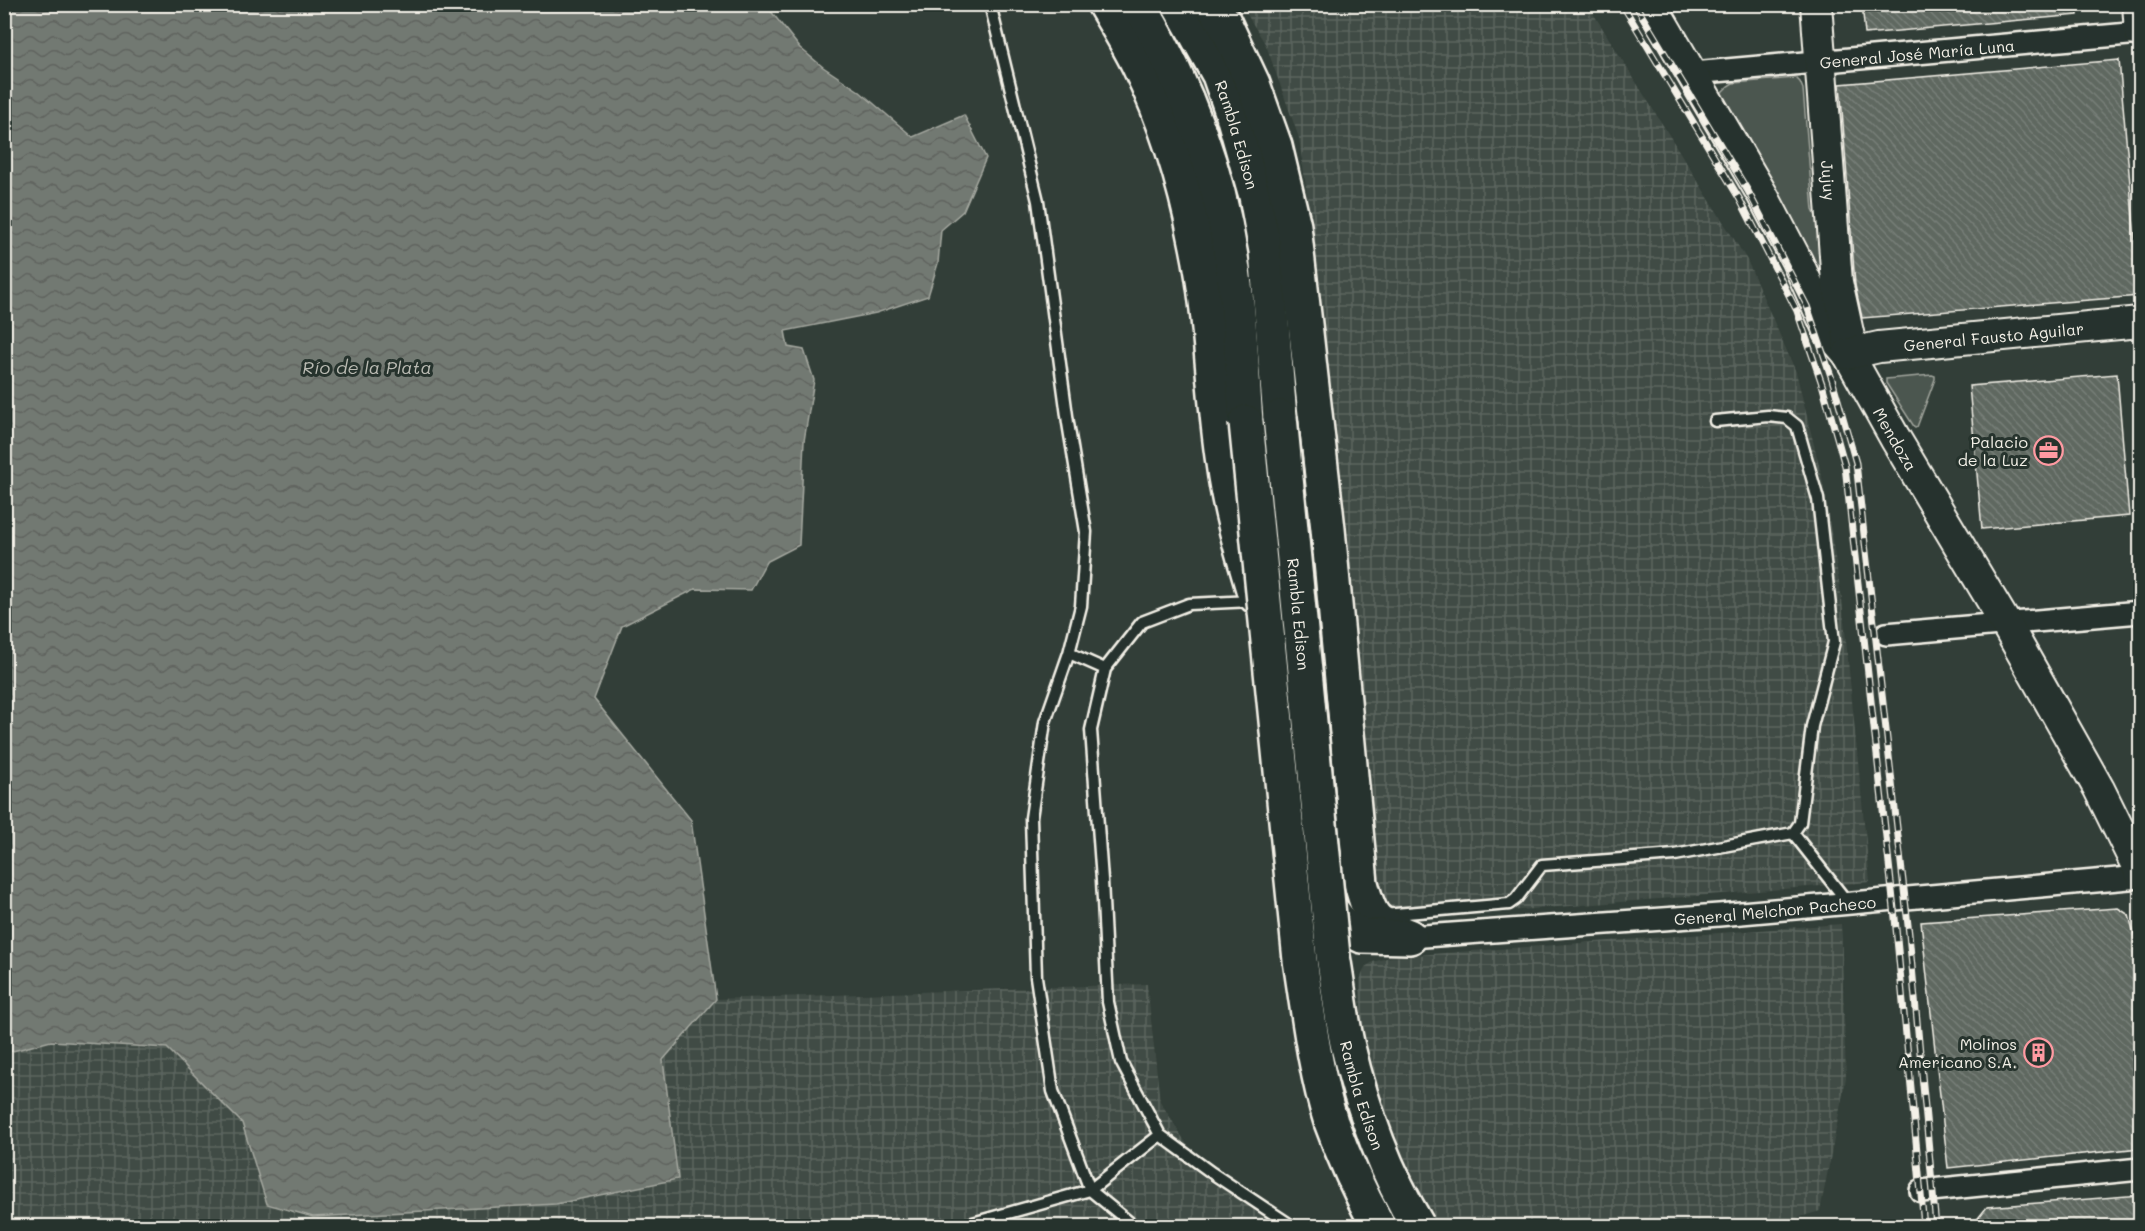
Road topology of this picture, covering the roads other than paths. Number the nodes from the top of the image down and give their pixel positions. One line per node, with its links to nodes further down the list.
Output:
1 (990, 4): 19 (lane)
2 (1104, 4): 15 (main road)
3 (1139, 4): 34 (main road, Rambla Edison, bridge)
4 (1179, 4): 35 (main road, Rambla Edison, bridge)
5 (1211, 4): 25 (main road)
6 (1651, 4): 11 (street, Mendoza)
7 (1816, 4): 10 (street, Jujuy)
8 (2138, 4): 9 (street)
9 (2140, 33): 10 (street, General José María Luna)
10 (1821, 61): 11 (street, General José María Luna); 13 (street, Jujuy)
11 (1693, 73): 13 (street, Mendoza)
12 (2140, 322): 13 (street, General Fausto Aguilar)
13 (1848, 354): 17 (street, Mendoza)
14 (1714, 421): 21 (lane)
15 (1256, 600): 20 (lane); 26 (main road)
16 (2140, 612): 17 (street)
17 (2006, 624): 18 (street); 22 (street, Mendoza)
18 (1886, 634)
19 (1069, 653): 20 (lane); 29 (lane)
20 (1105, 669): 27 (lane)
21 (1793, 833): 24 (lane); 25 (lane)
22 (2140, 872)
23 (2140, 878): 24 (street, General Melchor Pacheco)
24 (1848, 903): 26 (street, General Melchor Pacheco)
25 (1374, 916): 26 (main road)
26 (1410, 937)
27 (1161, 1135): 29 (lane); 33 (lane)
28 (2140, 1169): 30 (street)
29 (1090, 1190): 31 (lane); 32 (lane)
30 (1921, 1191)
31 (962, 1227)
32 (1134, 1227)
33 (1292, 1227)
34 (1378, 1227)
35 (1419, 1227)

